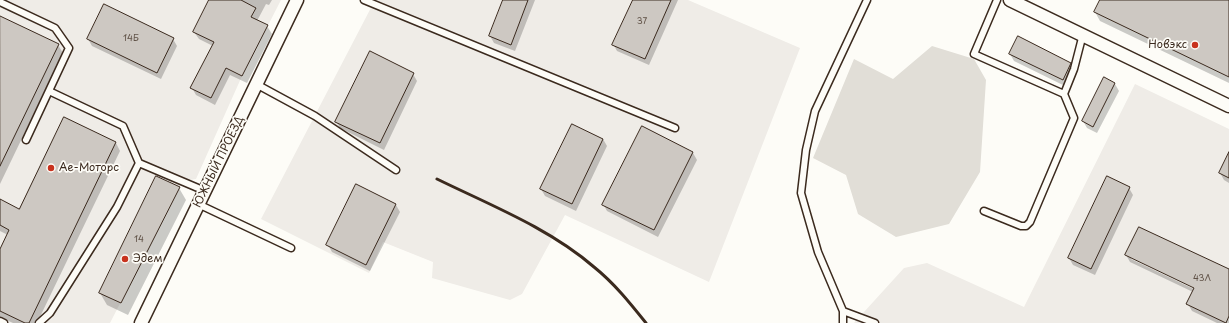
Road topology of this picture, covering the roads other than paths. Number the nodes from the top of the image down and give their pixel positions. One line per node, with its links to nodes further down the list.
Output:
1 (297, 0): 8 (street, ЮЖНЫЙ ПРОЕЗД)
2 (364, 0): 12 (lane)
3 (867, 0): 20 (lane)
4 (998, 0): 10 (lane)
5 (1010, 0): 7 (street)
6 (0, 2): 9 (lane)
7 (1083, 34): 10 (lane); 11 (street)
8 (256, 84): 15 (lane); 16 (street, ЮЖНЫЙ ПРОЕЗД)
9 (49, 91): 13 (lane); 14 (lane)
10 (1064, 94): 18 (lane)
11 (1229, 106)
12 (675, 128)
13 (26, 140)
14 (139, 163): 16 (lane); 23 (lane)
15 (396, 170)
16 (205, 191): 17 (street, ЮЖНЫЙ ПРОЕЗД)
17 (198, 204): 19 (lane); 24 (street, ЮЖНЫЙ ПРОЕЗД)
18 (984, 211)
19 (291, 248)
20 (843, 311): 25 (lane); 26 (lane)
21 (0, 321): 22 (lane)
22 (4, 323)
23 (39, 323)
24 (141, 323)
25 (843, 323)
26 (875, 323)

